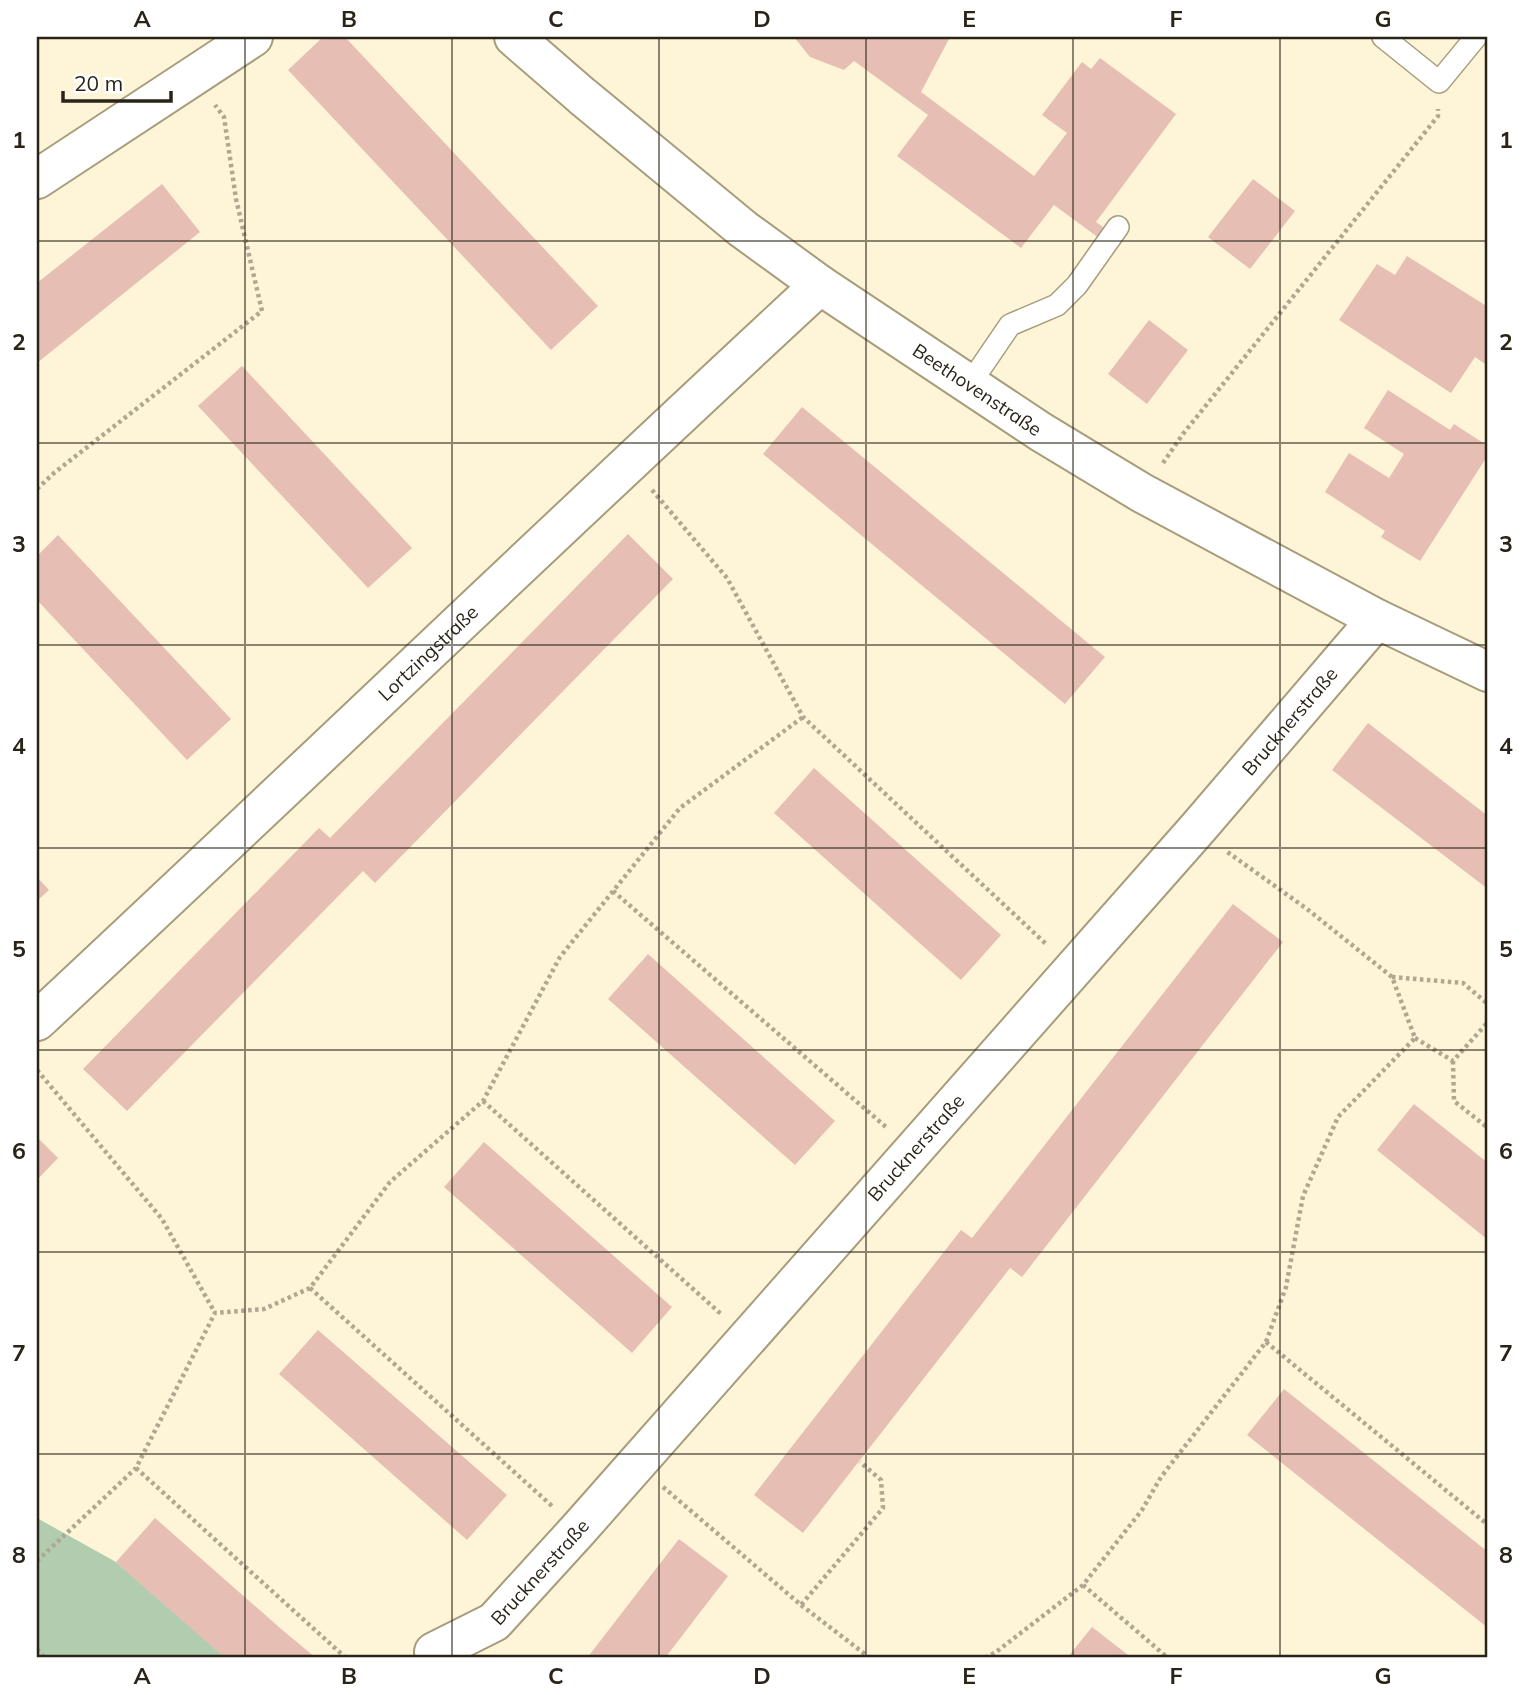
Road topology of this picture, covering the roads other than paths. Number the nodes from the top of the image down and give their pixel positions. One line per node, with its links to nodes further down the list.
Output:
1 (253, 37): 5 (street)
2 (514, 37): 7 (street, Beethovenstraße)
3 (1383, 37): 4 (lane)
4 (1476, 37)
5 (37, 179)
6 (1118, 227): 8 (lane)
7 (821, 285): 8 (street, Beethovenstraße); 11 (street, Lortzingstraße)
8 (969, 384): 9 (street, Beethovenstraße)
9 (1377, 619): 10 (street, Beethovenstraße); 12 (street, Brucknerstraße)
10 (1488, 672)
11 (37, 1021)
12 (434, 1653)

